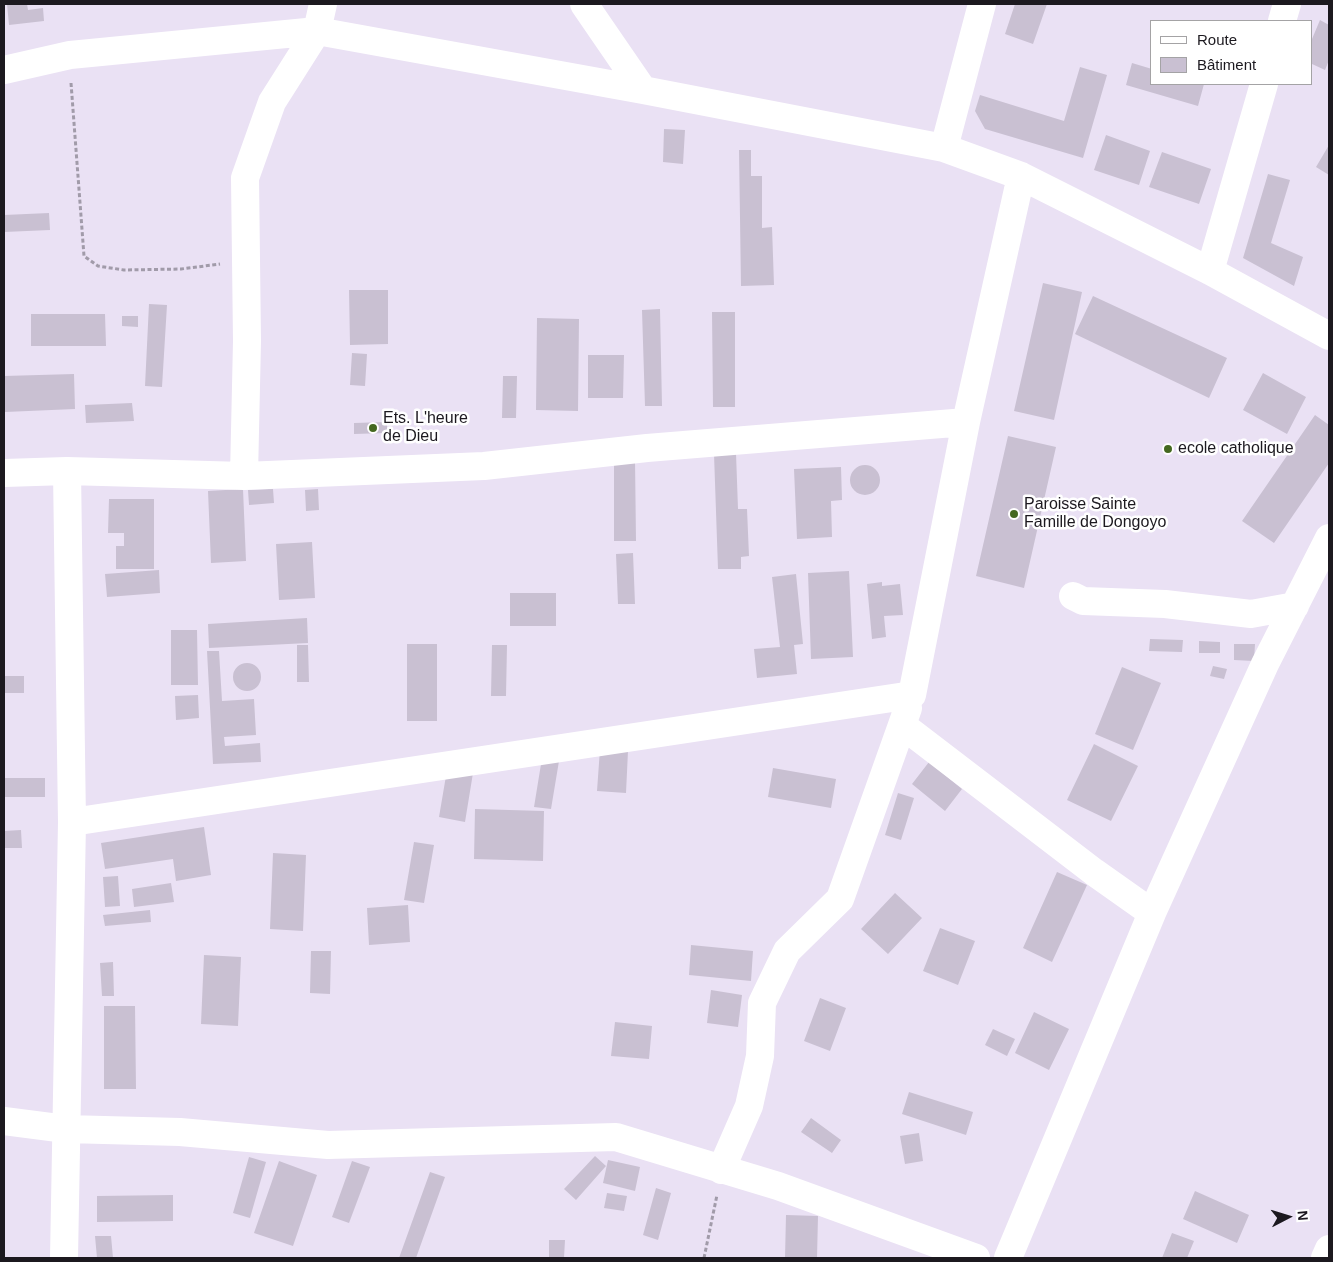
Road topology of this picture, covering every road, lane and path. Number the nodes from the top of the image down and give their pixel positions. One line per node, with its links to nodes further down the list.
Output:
1 (323, 4): 6 (street)
2 (584, 4): 10 (street)
3 (982, 4): 11 (street)
4 (1287, 4): 5 (street)
5 (1282, 20)
6 (316, 31): 7 (street); 10 (street); 13 (street)
7 (70, 55): 8 (street); 13 (path)
8 (4, 70)
9 (1264, 85): 14 (street)
10 (643, 90): 11 (street)
11 (944, 148): 12 (street)
12 (1022, 176): 14 (street); 16 (street)
13 (246, 261): 19 (street)
14 (1210, 271): 15 (street)
15 (1329, 336)
16 (966, 422): 19 (street); 23 (street)
17 (67, 471): 18 (street); 19 (street); 25 (street)
18 (4, 473)
19 (244, 476)
20 (1329, 538): 22 (street)
21 (1073, 596): 22 (street)
22 (1295, 606): 26 (street)
23 (912, 695): 24 (street); 25 (street)
24 (902, 725): 26 (street); 29 (street)
25 (72, 822): 28 (street)
26 (1152, 913): 34 (street)
27 (4, 1122): 28 (street)
28 (66, 1129): 29 (street); 31 (street)
29 (721, 1170): 32 (path); 33 (street)
30 (1329, 1249): 35 (street)
31 (64, 1258)
32 (704, 1258)
33 (976, 1258)
34 (1008, 1258)
35 (1325, 1258)

